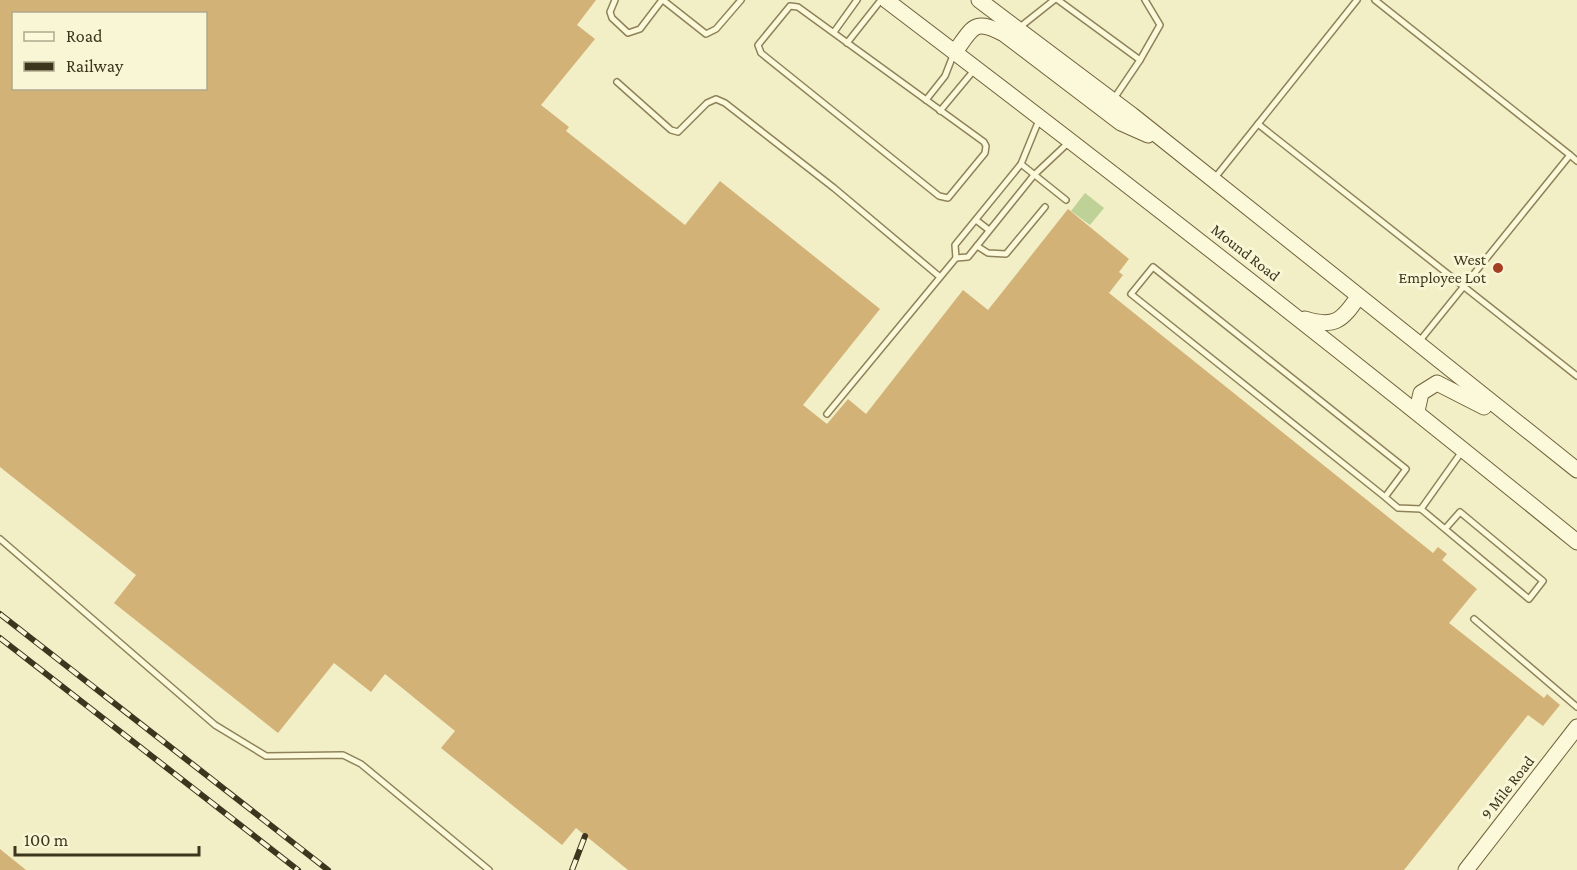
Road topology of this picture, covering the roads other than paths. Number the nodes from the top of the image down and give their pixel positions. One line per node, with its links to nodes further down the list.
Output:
1 (615, 0): 2 (lane)
2 (663, 0): 3 (lane)
3 (741, 0)
4 (857, 0): 13 (lane)
5 (881, 0): 14 (lane)
6 (886, 0): 15 (main road, Mound Road)
7 (979, 0): 12 (main road)
8 (1056, 0): 12 (lane); 16 (lane)
9 (1145, 0): 16 (lane)
10 (1357, 0): 23 (lane)
11 (1375, 0): 26 (lane)
12 (1017, 29): 20 (main road)
13 (834, 32): 14 (lane); 21 (lane)
14 (847, 43): 19 (lane)
15 (955, 52): 17 (main road, Mound Road); 19 (lane); 25 (main road)
16 (1140, 60): 20 (lane)
17 (976, 68): 21 (lane); 22 (main road, Mound Road)
18 (617, 82): 37 (lane)
19 (926, 100): 21 (lane)
20 (1112, 100): 25 (main road)
21 (940, 111)
22 (1040, 116): 24 (main road, Mound Road); 28 (lane)
23 (1258, 124): 30 (lane); 38 (lane)
24 (1072, 140): 29 (lane); 40 (main road, Mound Road)
25 (1170, 145): 30 (main road)
26 (1570, 155): 27 (lane); 38 (lane)
27 (1577, 161)
28 (1021, 164): 29 (lane); 33 (lane)
29 (1034, 175): 31 (lane); 34 (lane)
30 (1213, 180): 39 (main road)
31 (1066, 200)
32 (1045, 207): 35 (lane)
33 (976, 220): 34 (lane); 36 (lane)
34 (989, 230): 35 (lane)
35 (977, 246): 36 (lane)
36 (956, 258): 37 (lane)
37 (940, 277): 44 (lane)
38 (1464, 286): 41 (lane); 42 (lane)
39 (1358, 297): 40 (main road); 41 (main road)
40 (1300, 317): 43 (main road, Mound Road)
41 (1417, 344): 45 (main road)
42 (1577, 376)
43 (1417, 411): 45 (main road); 46 (main road, Mound Road)
44 (827, 414)
45 (1531, 434): 47 (main road)
46 (1463, 449): 49 (lane); 52 (main road, Mound Road)
47 (1577, 470)
48 (1385, 497): 48 (lane); 49 (lane)
49 (1421, 510): 50 (lane)
50 (1445, 530): 50 (lane)
51 (0, 539): 56 (lane)
52 (1577, 542)
53 (1474, 619): 54 (lane)
54 (1577, 707)
55 (1577, 726): 57 (main road, 9 Mile Road)
56 (489, 870)
57 (1466, 870)

